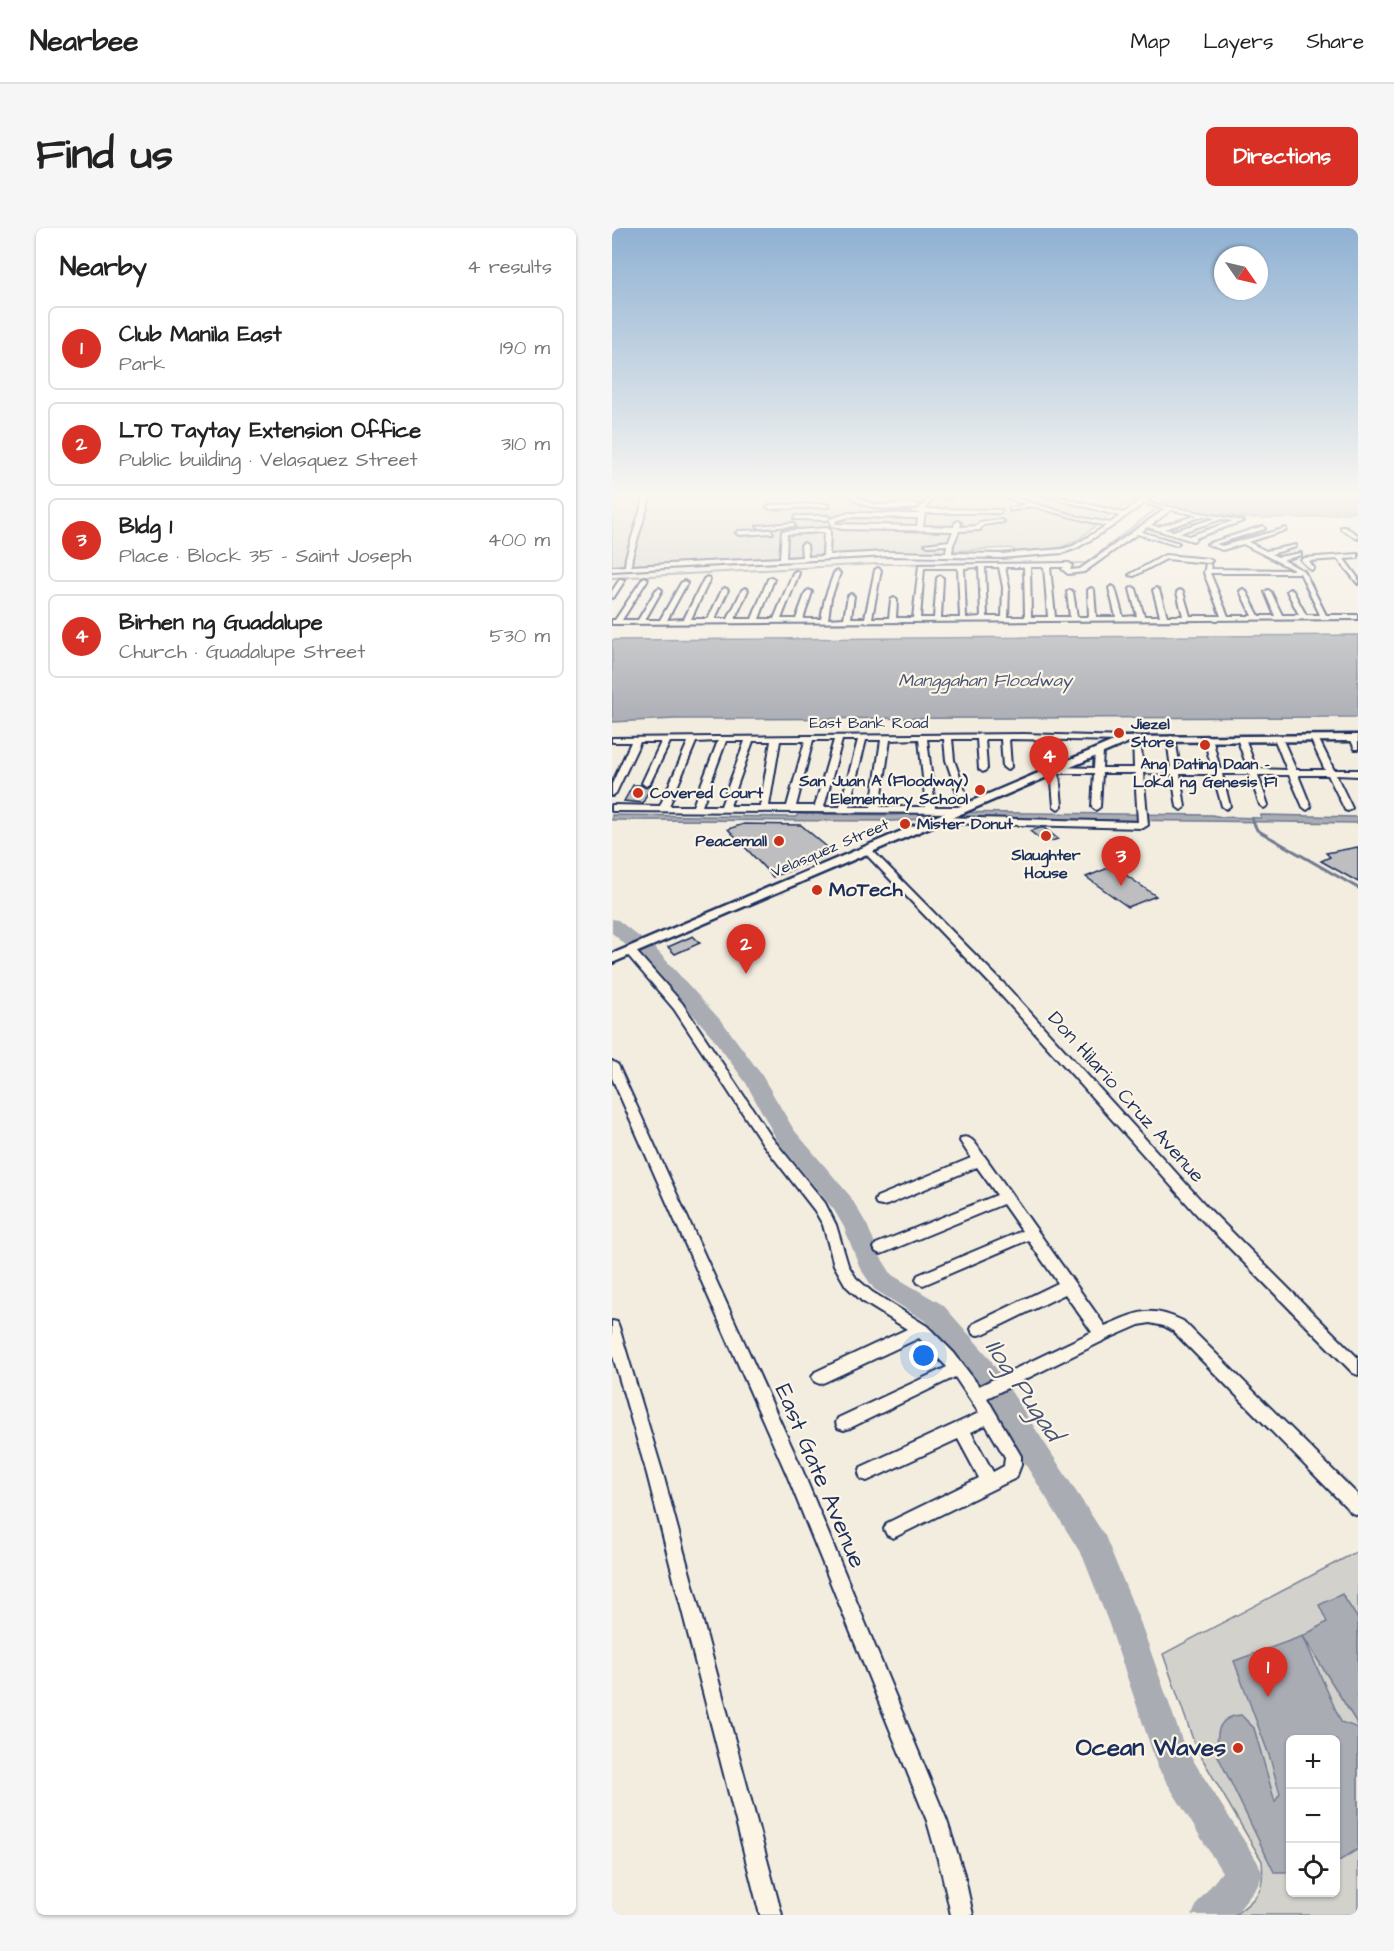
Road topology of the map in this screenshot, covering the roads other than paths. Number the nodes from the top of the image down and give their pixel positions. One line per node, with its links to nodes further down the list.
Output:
1 (796, 573): 61 (street)
2 (837, 573): 63 (street)
3 (877, 574): 65 (street)
4 (920, 574): 66 (street)
5 (961, 574): 50 (street)
6 (982, 574): 51 (street)
7 (1003, 574): 52 (street)
8 (1027, 574): 53 (street)
9 (1048, 574): 54 (street)
10 (1208, 574): 42 (street)
11 (1293, 574): 12 (street)
12 (1302, 574): 18 (street); 39 (street)
13 (940, 578): 49 (street)
14 (645, 579): 67 (street)
15 (707, 579): 57 (street)
16 (771, 579): 60 (street)
17 (622, 580): 33 (street)
18 (1247, 580)
19 (684, 583): 56 (street)
20 (1113, 588): 45 (street)
21 (1133, 589): 46 (street)
22 (659, 590): 55 (street)
23 (724, 590): 58 (street)
24 (745, 590): 59 (street)
25 (1091, 590): 44 (street)
26 (1156, 590): 47 (street)
27 (1243, 591): 36 (street)
28 (1290, 591): 38 (street)
29 (809, 592): 62 (street)
30 (1070, 592): 43 (street)
31 (1180, 592): 41 (street)
32 (1268, 592): 37 (street)
33 (612, 596)
34 (850, 596): 64 (street)
35 (894, 600): 48 (street)
36 (1256, 617): 37 (street); 42 (street)
37 (1279, 617): 38 (street)
38 (1303, 617): 39 (street)
39 (1324, 617): 40 (street)
40 (1358, 617)
41 (1187, 618): 42 (street); 47 (street)
42 (1226, 618)
43 (1074, 619): 44 (street); 54 (street)
44 (1093, 619): 45 (street)
45 (1120, 619): 46 (street)
46 (1141, 619): 47 (street)
47 (1164, 619)
48 (892, 620): 65 (street); 66 (street)
49 (937, 620): 50 (street); 66 (street)
50 (963, 620): 51 (street)
51 (984, 620): 52 (street)
52 (1005, 620): 53 (street)
53 (1028, 620): 54 (street)
54 (1052, 620)
55 (640, 621): 56 (street); 67 (street)
56 (663, 621): 57 (street)
57 (687, 621): 58 (street)
58 (711, 621): 59 (street)
59 (731, 621): 60 (street)
60 (755, 621): 61 (street)
61 (777, 621): 62 (street)
62 (798, 621): 63 (street)
63 (824, 621): 64 (street)
64 (847, 621): 65 (street)
65 (868, 621)
66 (916, 621)
67 (615, 622)
68 (886, 737): 69 (street, East Bank Road); 76 (street, East Bank Road); 120 (street)
69 (922, 737): 70 (street, East Bank Road); 121 (street)
70 (948, 737): 71 (street, East Bank Road); 119 (street)
71 (981, 737): 72 (street, East Bank Road); 92 (street)
72 (1005, 737): 86 (street, East Bank Road); 91 (street)
73 (776, 738): 74 (street, East Bank Road); 85 (street, East Bank Road); 114 (street)
74 (810, 738): 75 (street, East Bank Road); 115 (street)
75 (839, 738): 76 (street, East Bank Road); 116 (street)
76 (863, 738): 118 (street)
77 (1172, 738): 78 (main road); 86 (main road); 97 (street)
78 (1208, 738): 79 (main road); 96 (street)
79 (1241, 738): 80 (main road); 98 (street)
80 (1278, 738): 81 (main road); 100 (street)
81 (1314, 738): 89 (main road); 101 (street)
82 (667, 739): 83 (street, East Bank Road); 88 (street, East Bank Road); 102 (street)
83 (693, 739): 84 (street, East Bank Road); 107 (street)
84 (723, 739): 85 (street, East Bank Road); 112 (street)
85 (750, 739): 113 (street)
86 (1132, 739): 90 (main road, Velasquez Street); 95 (street)
87 (612, 740): 88 (street, East Bank Road)
88 (637, 740): 103 (street)
89 (1356, 741)
90 (1100, 751): 93 (main road, Velasquez Street); 94 (street)
91 (1007, 767)
92 (983, 770)
93 (1055, 770): 94 (street); 105 (street); 119 (main road, Velasquez Street)
94 (1096, 770): 95 (street); 108 (street)
95 (1137, 770): 97 (street); 121 (street)
96 (1217, 770): 97 (street); 98 (street); 106 (street)
97 (1176, 771): 109 (street)
98 (1253, 772): 100 (street); 104 (street)
99 (1358, 772): 101 (street)
100 (1293, 773): 101 (street); 110 (street)
101 (1330, 773): 117 (street)
102 (645, 783)
103 (612, 793)
104 (1264, 805)
105 (1058, 806)
106 (1226, 806)
107 (664, 807): 111 (street); 112 (street)
108 (1096, 807)
109 (1180, 807)
110 (1306, 807)
111 (612, 808)
112 (697, 808): 113 (street)
113 (725, 808): 114 (street)
114 (764, 808): 115 (street)
115 (790, 808): 116 (street)
116 (819, 808): 118 (street)
117 (1348, 808)
118 (844, 809): 120 (street)
119 (965, 809): 121 (main road, Velasquez Street)
120 (875, 810): 121 (street)
121 (935, 814): 122 (main road, Velasquez Street)
122 (867, 849): 123 (main road, Velasquez Street); 138 (street, Don Hilario Cruz Avenue)
123 (630, 951): 124 (main road, Velasquez Street); 135 (street)
124 (612, 959)
125 (612, 1065): 150 (street, East Gate Avenue)
126 (966, 1141): 127 (street)
127 (980, 1160): 128 (street); 129 (street)
128 (1006, 1197): 130 (street); 131 (street)
129 (882, 1201)
130 (1031, 1233): 132 (street); 133 (street)
131 (881, 1248)
132 (924, 1279)
133 (1067, 1286): 136 (street); 137 (street)
134 (612, 1327): 149 (street)
135 (920, 1329): 139 (street); 140 (street)
136 (978, 1329)
137 (1102, 1334): 141 (street); 147 (street)
138 (1358, 1368)
139 (957, 1369): 141 (street); 143 (street)
140 (820, 1377)
141 (981, 1393): 142 (street)
142 (989, 1416): 144 (street); 146 (street)
143 (844, 1423)
144 (960, 1429): 145 (street); 146 (street)
145 (867, 1473)
146 (990, 1482): 148 (street)
147 (1358, 1507)
148 (893, 1529)
149 (771, 1915)
150 (962, 1915)

